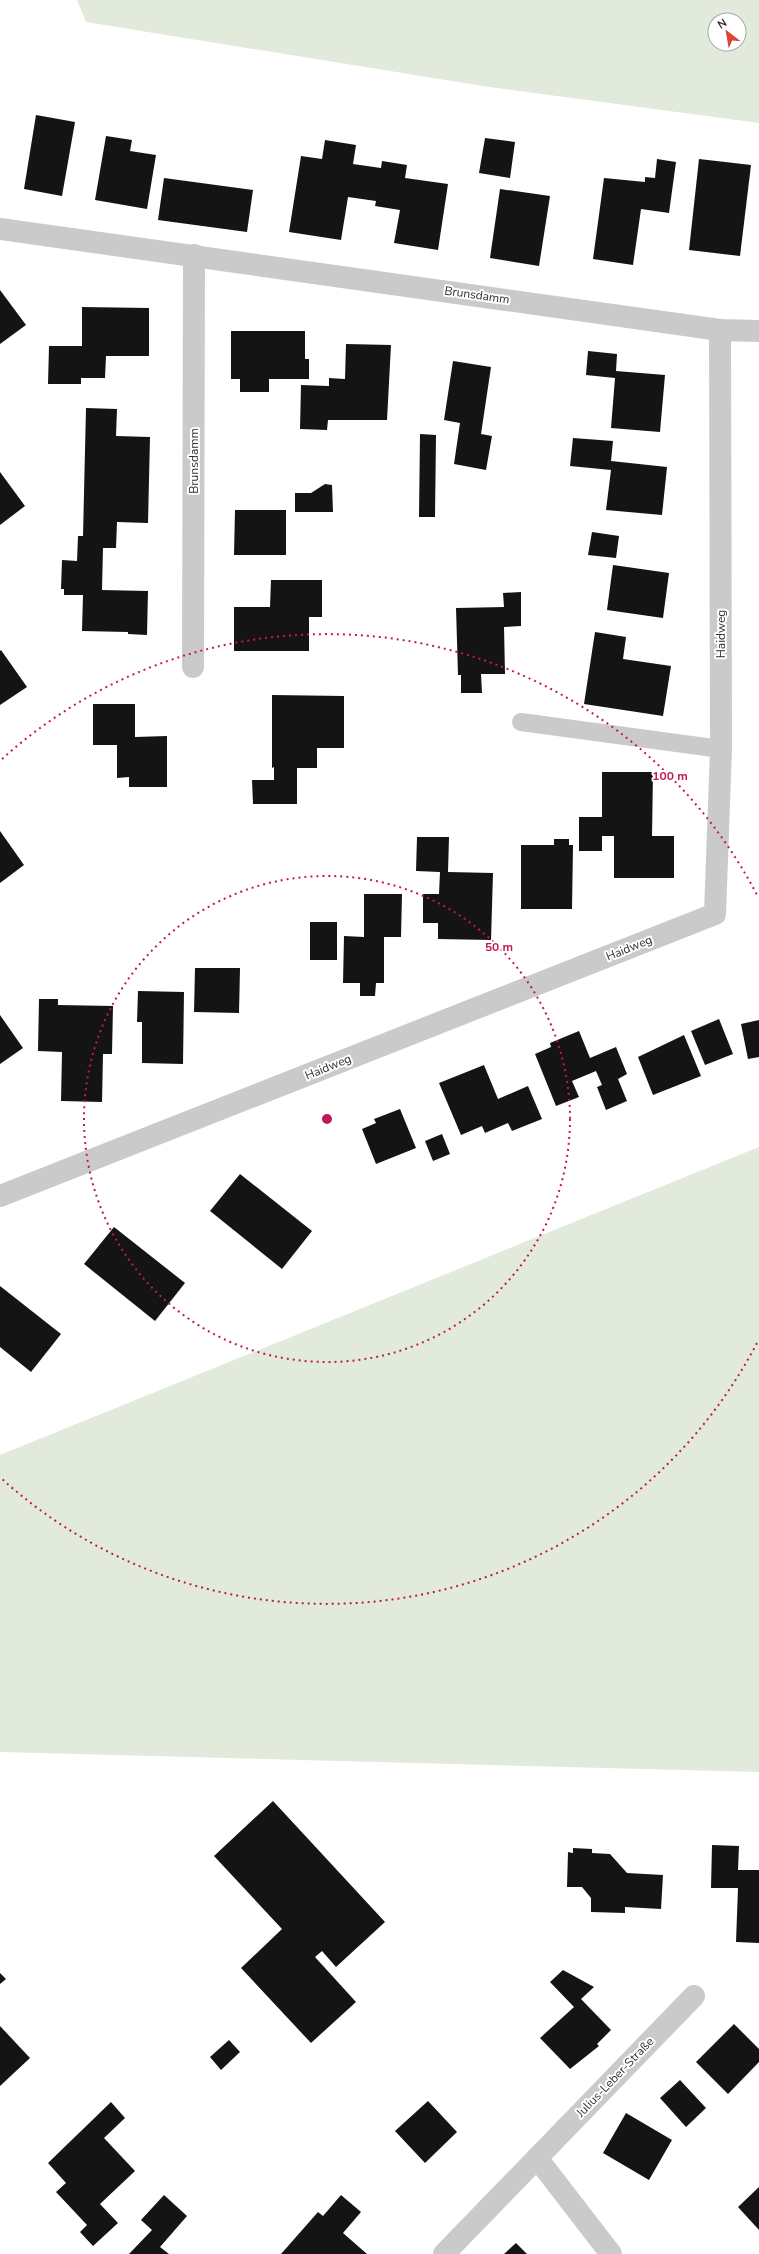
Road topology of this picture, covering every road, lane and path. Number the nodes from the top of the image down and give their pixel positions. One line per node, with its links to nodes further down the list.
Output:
1 (0, 229): 2 (street, Brunsdamm)
2 (194, 255): 3 (street, Brunsdamm); 5 (street, Brunsdamm)
3 (720, 330): 4 (street, Brunsdamm); 7 (street, Haidweg)
4 (759, 331)
5 (193, 667)
6 (521, 722): 7 (lane)
7 (721, 749): 8 (street, Haidweg)
8 (0, 1196)
9 (694, 1996): 10 (street, Julius-Leber-Straße)
10 (537, 2158): 11 (street, Julius-Leber-Straße); 12 (street)
11 (444, 2254)
12 (611, 2254)

